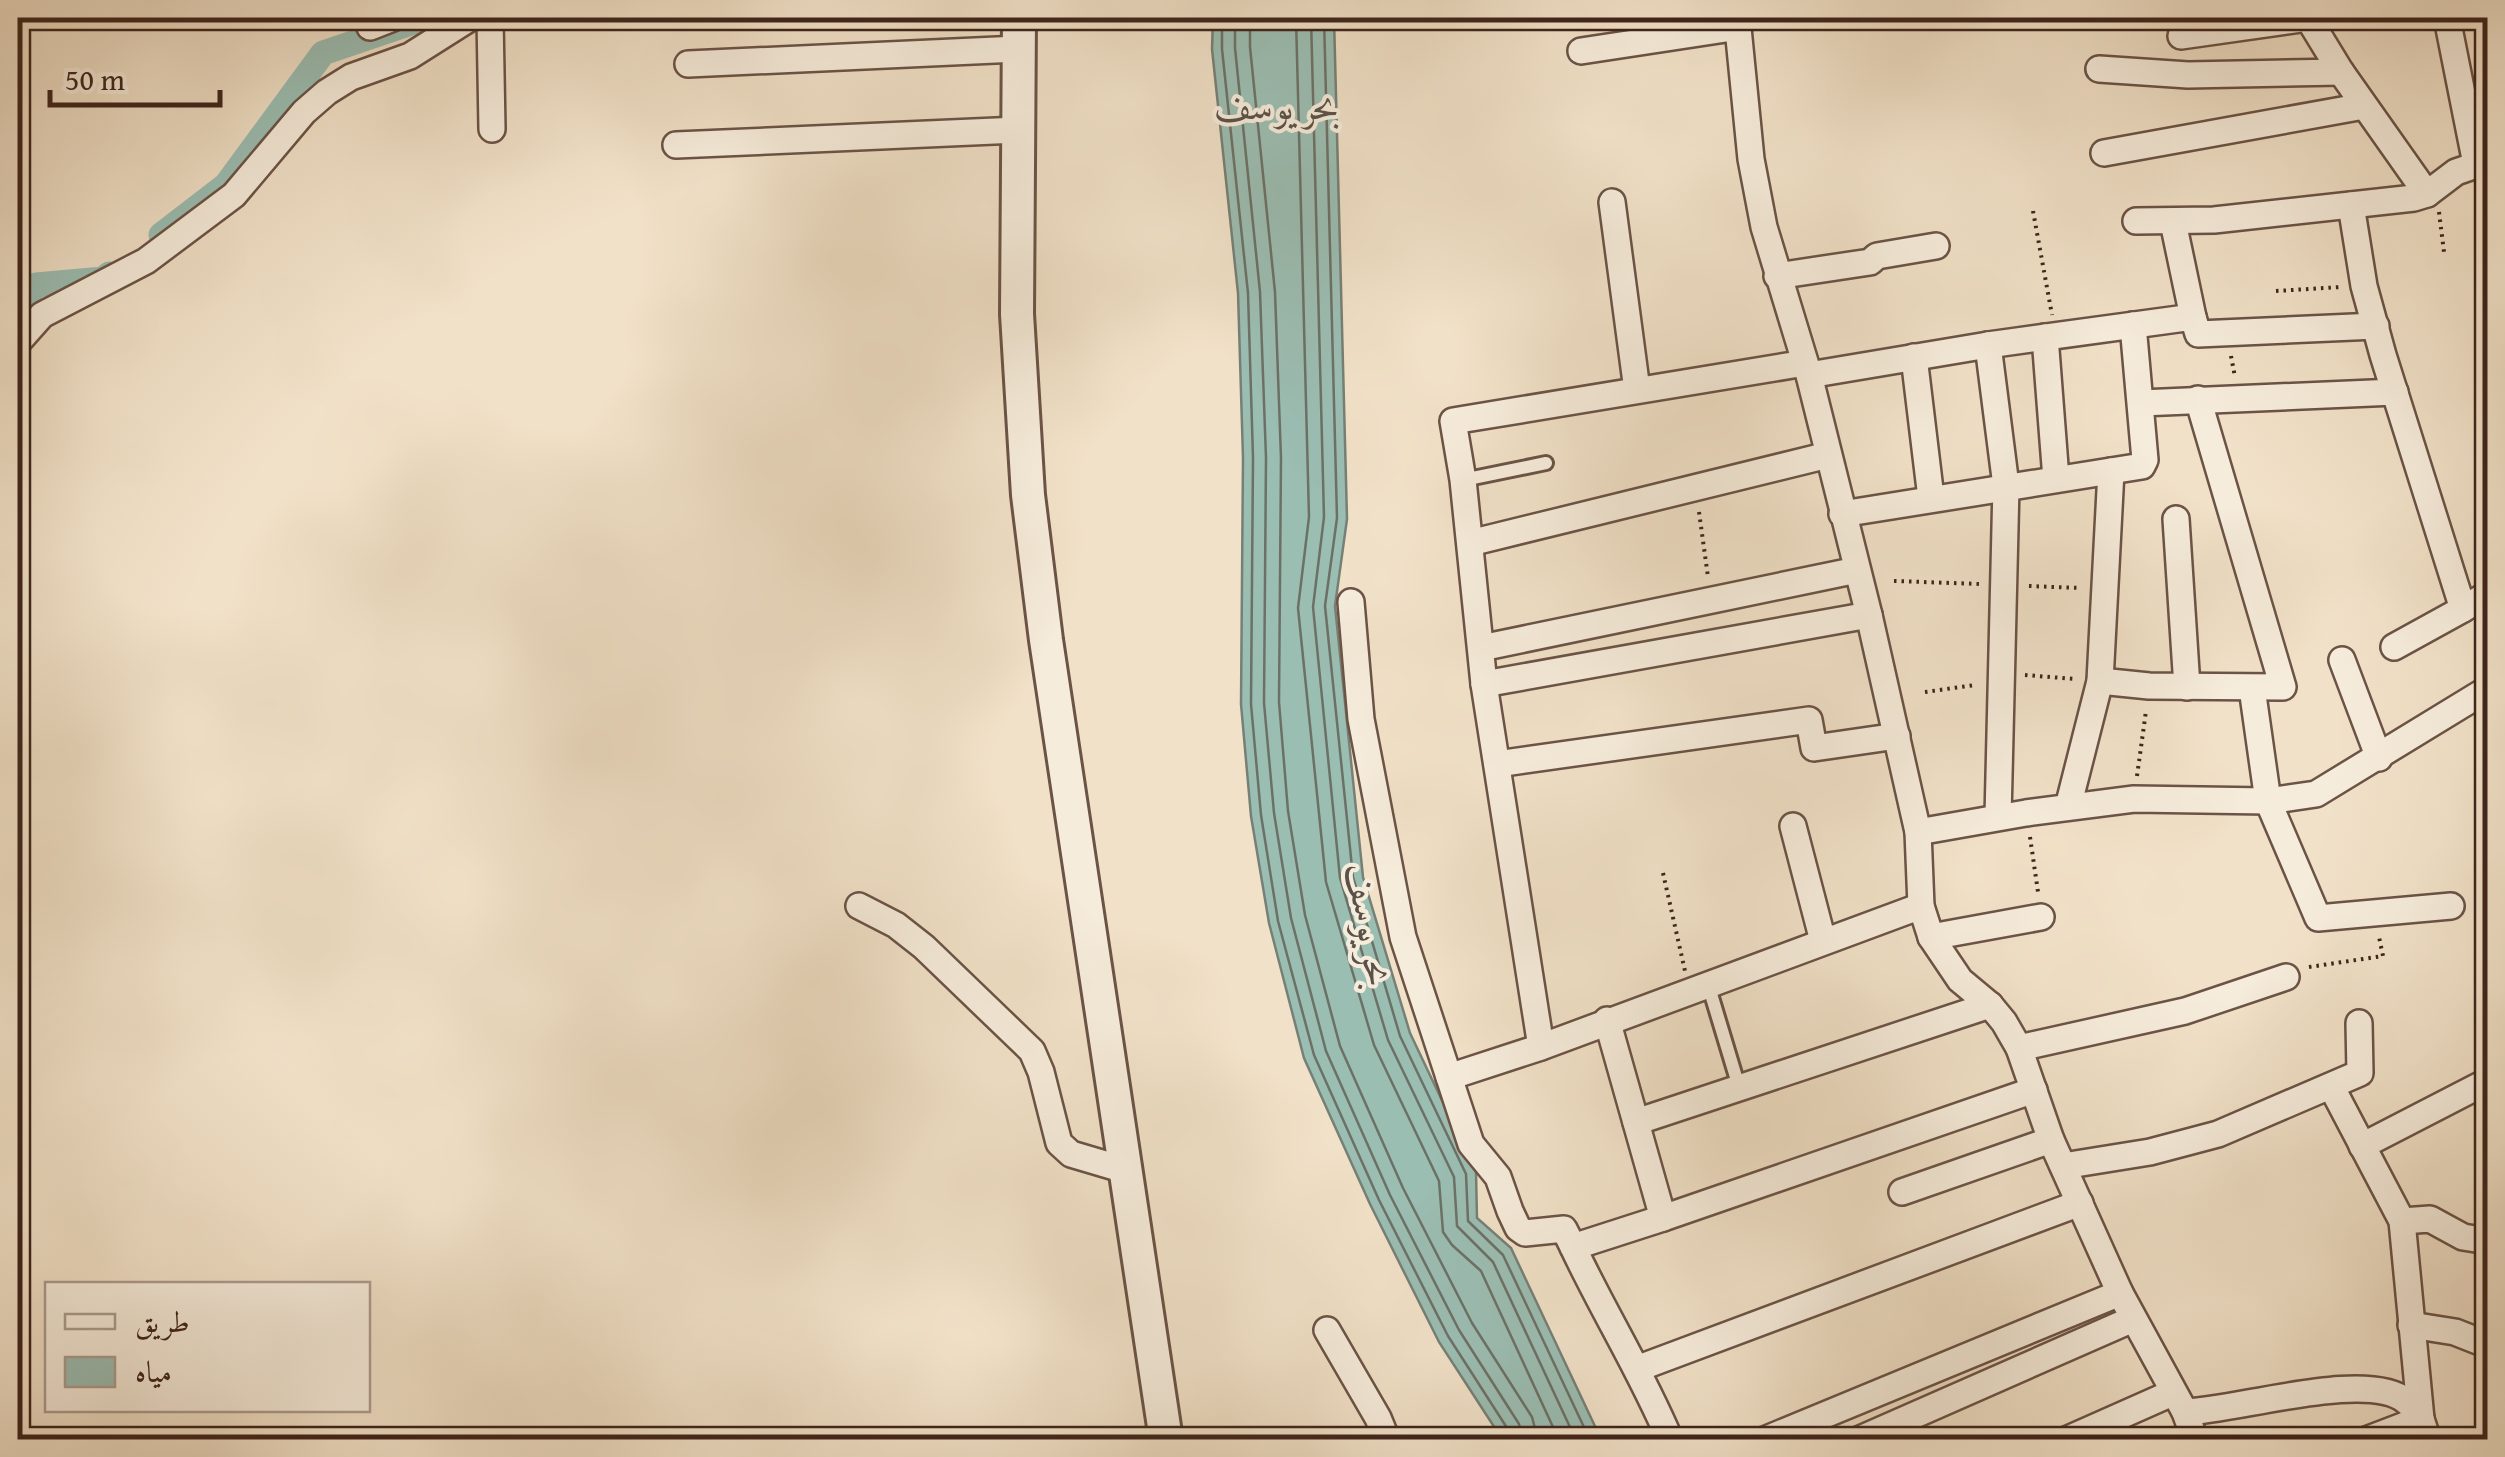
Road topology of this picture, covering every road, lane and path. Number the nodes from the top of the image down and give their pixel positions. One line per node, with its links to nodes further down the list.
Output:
1 (369, 18): 2 (street)
2 (393, 18)
3 (470, 18): 35 (street)
4 (490, 18): 14 (street)
5 (2448, 18): 18 (street)
6 (1738, 22): 9 (street); 27 (street)
7 (1019, 33): 10 (street); 15 (street)
8 (2180, 36): 12 (street)
9 (1581, 51)
10 (688, 64)
11 (2098, 69): 12 (street)
12 (2341, 72): 13 (street)
13 (2364, 106): 17 (street); 19 (street)
14 (492, 129)
15 (1019, 130): 16 (street); 109 (street)
16 (676, 144)
17 (2104, 154)
18 (2482, 162): 19 (street)
19 (2431, 191): 21 (street); 26 (path)
20 (1612, 202): 39 (street)
21 (2352, 205): 24 (street); 28 (street)
22 (2033, 211): 34 (path)
23 (2136, 222): 24 (street)
24 (2172, 222): 30 (street)
25 (1936, 246): 27 (street)
26 (2444, 252)
27 (1777, 276): 38 (street)
28 (2364, 286): 29 (path); 32 (street)
29 (2276, 290)
30 (2193, 317): 31 (street); 33 (street)
31 (2133, 325): 34 (street); 43 (street)
32 (2376, 326): 33 (street); 40 (street)
33 (2226, 332): 41 (path)
34 (2050, 336): 36 (street); 47 (street)
35 (18, 342)
36 (1988, 345): 37 (street); 49 (street)
37 (1914, 357): 38 (street); 51 (street)
38 (1807, 370): 39 (street); 44 (street)
39 (1637, 390): 48 (street)
40 (2394, 392): 41 (street); 62 (street)
41 (2239, 398): 42 (street)
42 (2198, 399): 43 (street); 72 (street)
43 (2142, 403): 46 (street)
44 (1828, 455): 50 (street); 52 (street)
45 (1546, 463): 48 (lane)
46 (2111, 471): 47 (street); 58 (street)
47 (2056, 479): 49 (street)
48 (1463, 480): 54 (street)
49 (2006, 486): 51 (street); 57 (street)
50 (1696, 488): 54 (street); 61 (path)
51 (1932, 498): 52 (street)
52 (1842, 514): 55 (street)
53 (2176, 518): 71 (street)
54 (1470, 543): 65 (street)
55 (1857, 570): 61 (street); 63 (street)
56 (1894, 582): 57 (path)
57 (2004, 585): 58 (path); 67 (street)
58 (2106, 590): 68 (street)
59 (2488, 594): 62 (street)
60 (1351, 602): 100 (street)
61 (1711, 602): 65 (street)
62 (2464, 609): 64 (street)
63 (1869, 615): 69 (street); 75 (street)
64 (2394, 646)
65 (1481, 648): 69 (street)
66 (2342, 660): 76 (street)
67 (2000, 677): 68 (path); 74 (path); 82 (street)
68 (2100, 682): 70 (street); 80 (street)
69 (1484, 684): 77 (street)
70 (2149, 686): 71 (street); 78 (path)
71 (2188, 687): 72 (street)
72 (2252, 688): 79 (street)
73 (2488, 689): 76 (street)
74 (1926, 692)
75 (1897, 736): 77 (street); 84 (street)
76 (2379, 758): 79 (street)
77 (1497, 764): 98 (street)
78 (2134, 800): 79 (street); 80 (street)
79 (2268, 801): 89 (street)
80 (2068, 806): 81 (street)
81 (2026, 813): 82 (street); 90 (path)
82 (1998, 817): 84 (street)
83 (1793, 826): 92 (street)
84 (1918, 832): 87 (street)
85 (1663, 873): 94 (path)
86 (859, 906): 109 (street)
87 (1921, 906): 91 (street); 92 (street)
88 (2450, 906): 89 (street)
89 (2374, 914): 93 (path)
90 (2041, 917): 91 (street)
91 (1931, 937): 95 (street)
92 (1824, 941): 94 (street)
93 (2286, 978): 99 (street)
94 (1698, 986): 96 (street); 103 (lane)
95 (1990, 1005): 99 (street); 103 (street)
96 (1608, 1020): 98 (street); 105 (street)
97 (2358, 1023): 102 (street)
98 (1541, 1046): 100 (street)
99 (2019, 1048): 104 (street)
100 (1449, 1077): 115 (street)
101 (2488, 1081): 107 (street)
102 (2332, 1086): 107 (street); 108 (street)
103 (1739, 1087): 105 (street)
104 (2034, 1090): 106 (street); 112 (street)
105 (1636, 1122): 112 (street)
106 (2051, 1140): 108 (street); 110 (street)
107 (2362, 1146): 113 (street)
108 (2063, 1166): 111 (street)
109 (1125, 1170): 124 (street)
110 (1902, 1192)
111 (2080, 1203): 116 (street); 121 (street)
112 (1664, 1218): 115 (street)
113 (2402, 1221): 114 (street); 118 (street)
114 (2488, 1241)
115 (1573, 1248): 121 (street)
116 (2120, 1293): 117 (street); 127 (street)
117 (2133, 1318): 122 (street); 128 (street)
118 (2411, 1325): 120 (street); 123 (street)
119 (1327, 1330): 125 (street)
120 (2488, 1344)
121 (1639, 1368): 126 (street)
122 (2179, 1403): 123 (street); 129 (street); 130 (street)
123 (2424, 1429): 131 (street)
124 (1166, 1440)
125 (1386, 1440)
126 (1670, 1440)
127 (1764, 1440)
128 (1858, 1440)
129 (2066, 1440)
130 (2195, 1440)
131 (2366, 1440)

